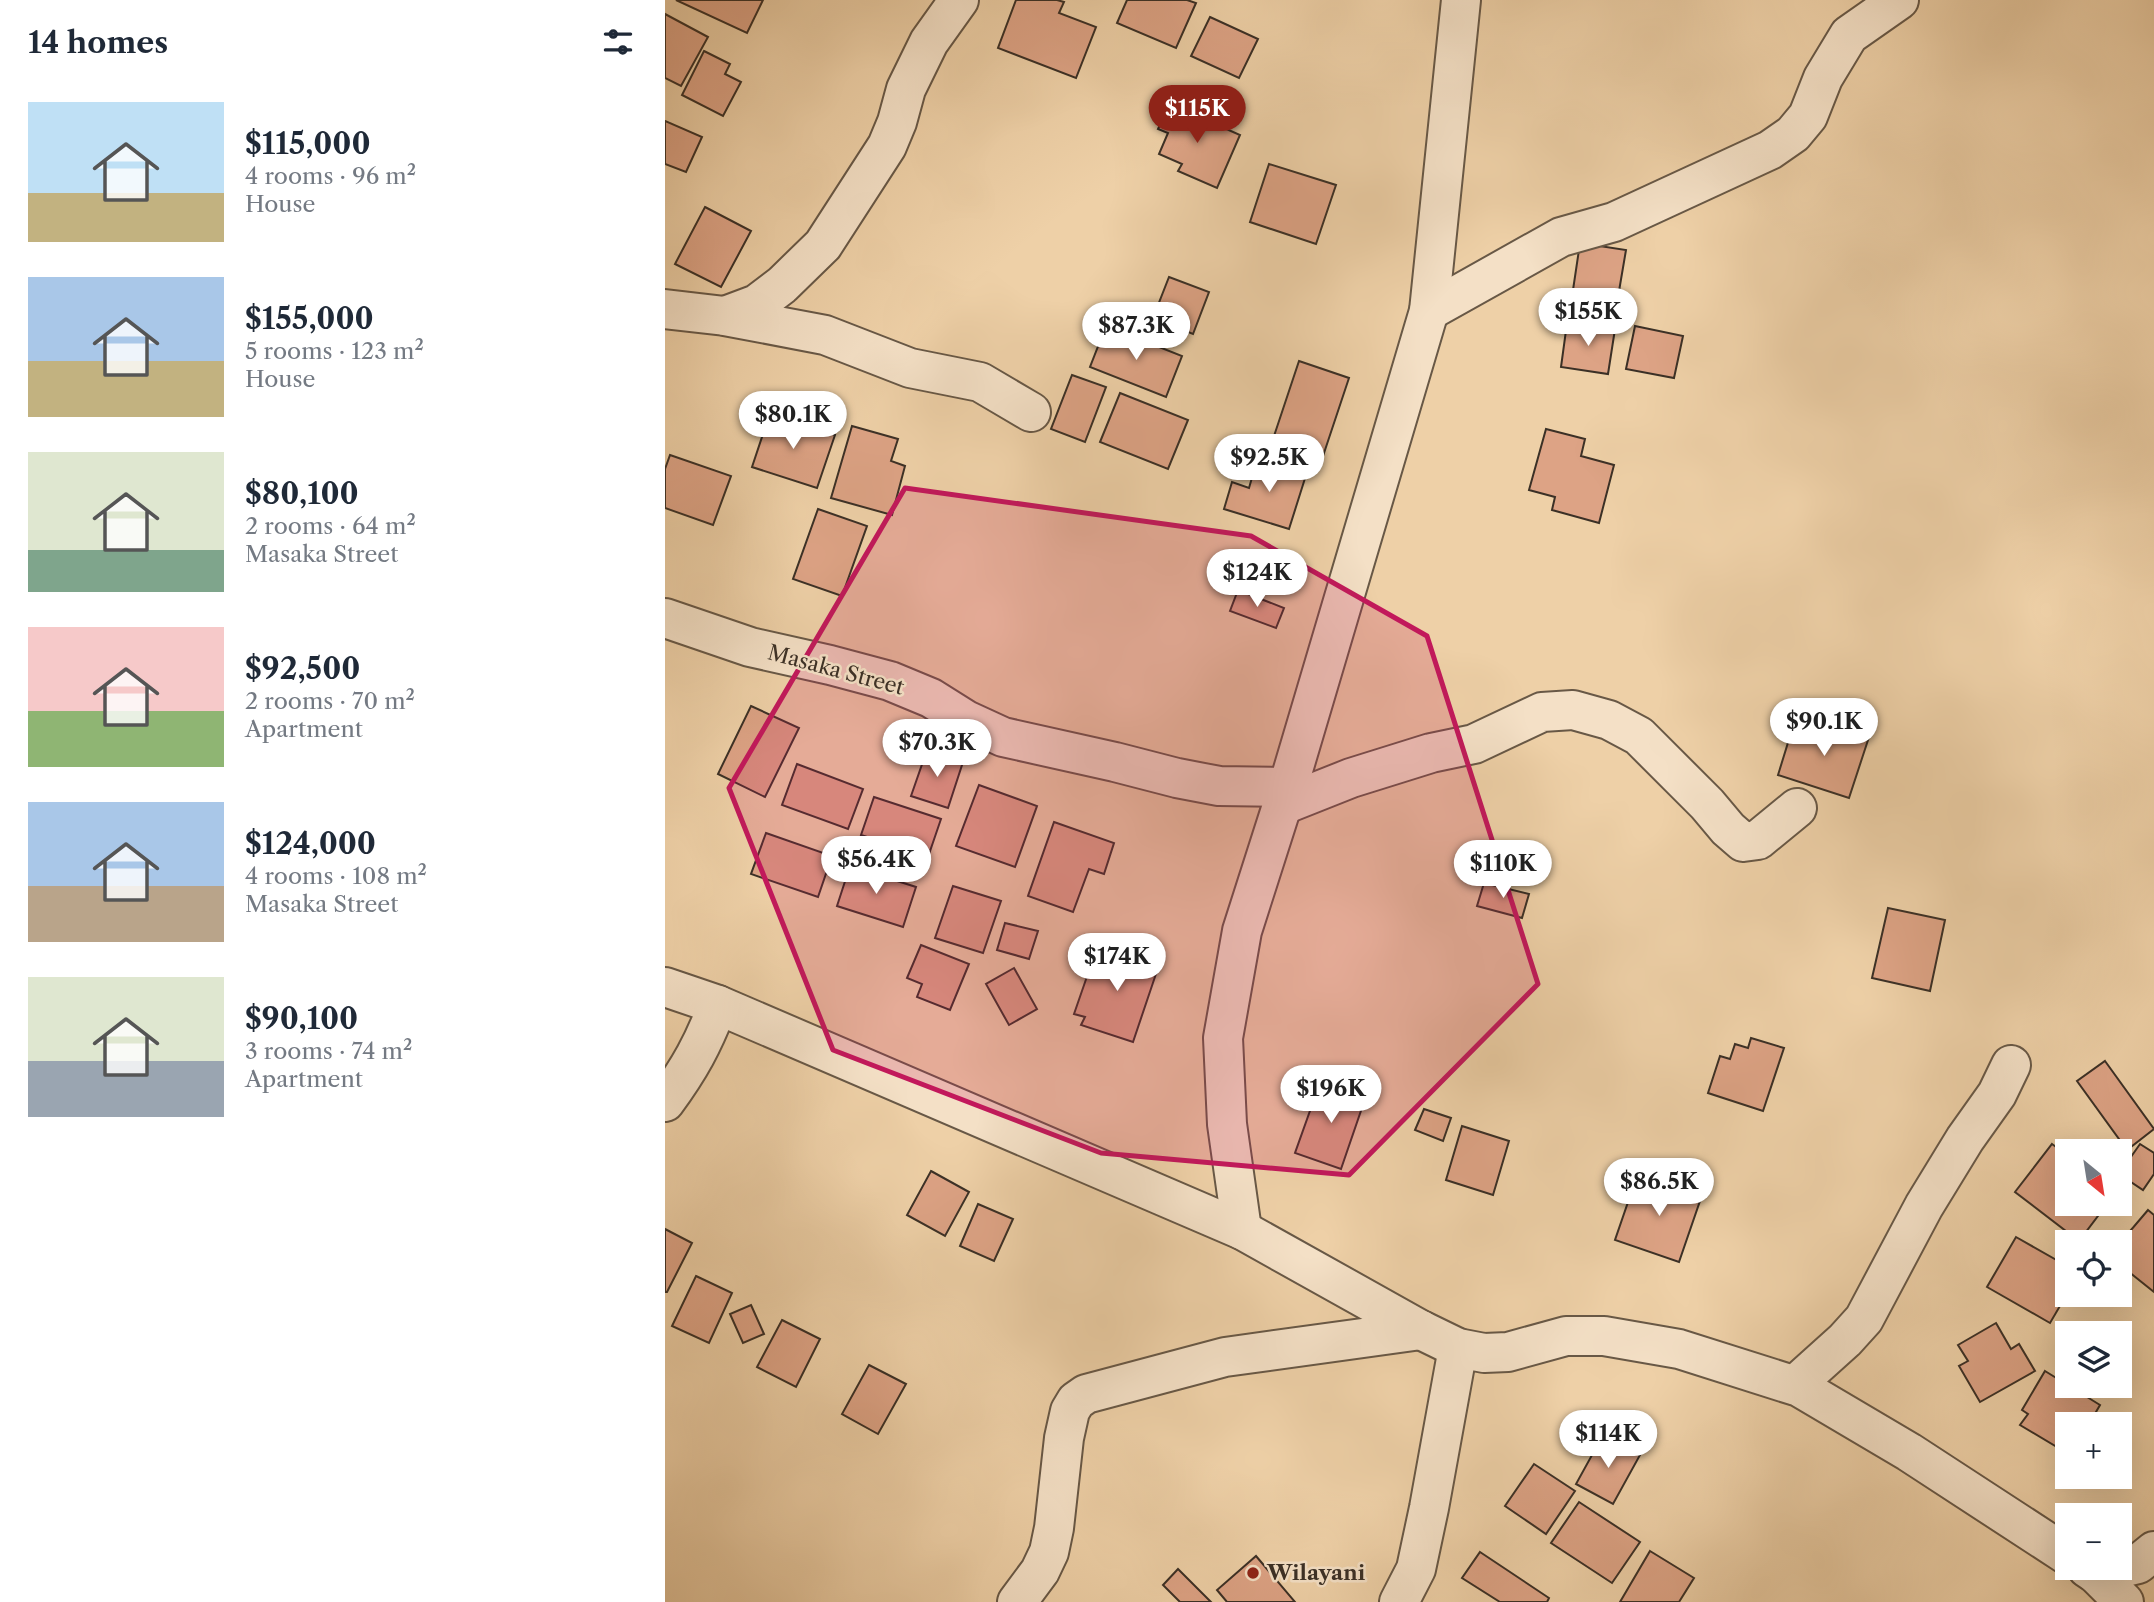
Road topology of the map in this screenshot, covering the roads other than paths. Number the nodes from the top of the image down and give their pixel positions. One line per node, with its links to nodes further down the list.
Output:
1 (959, 0): 6 (street)
2 (1461, 0): 5 (street)
3 (1899, 0): 5 (street)
4 (665, 309): 6 (street)
5 (1429, 311): 9 (street)
6 (725, 316): 7 (street)
7 (1031, 412)
8 (665, 618): 9 (street, Masaka Street)
9 (1286, 796): 10 (street); 15 (street)
10 (1797, 808)
11 (665, 987): 12 (street)
12 (718, 1005): 14 (street); 15 (street)
13 (2011, 1065): 18 (street)
14 (665, 1102)
15 (1242, 1230): 16 (street)
16 (1421, 1330): 17 (street); 23 (street)
17 (1458, 1348): 18 (street); 24 (street)
18 (1795, 1385): 19 (street)
19 (2055, 1548)
20 (2154, 1551): 21 (street)
21 (2132, 1564)
22 (2099, 1580): 25 (street)
23 (1017, 1602)
24 (1399, 1602)
25 (2124, 1602)

